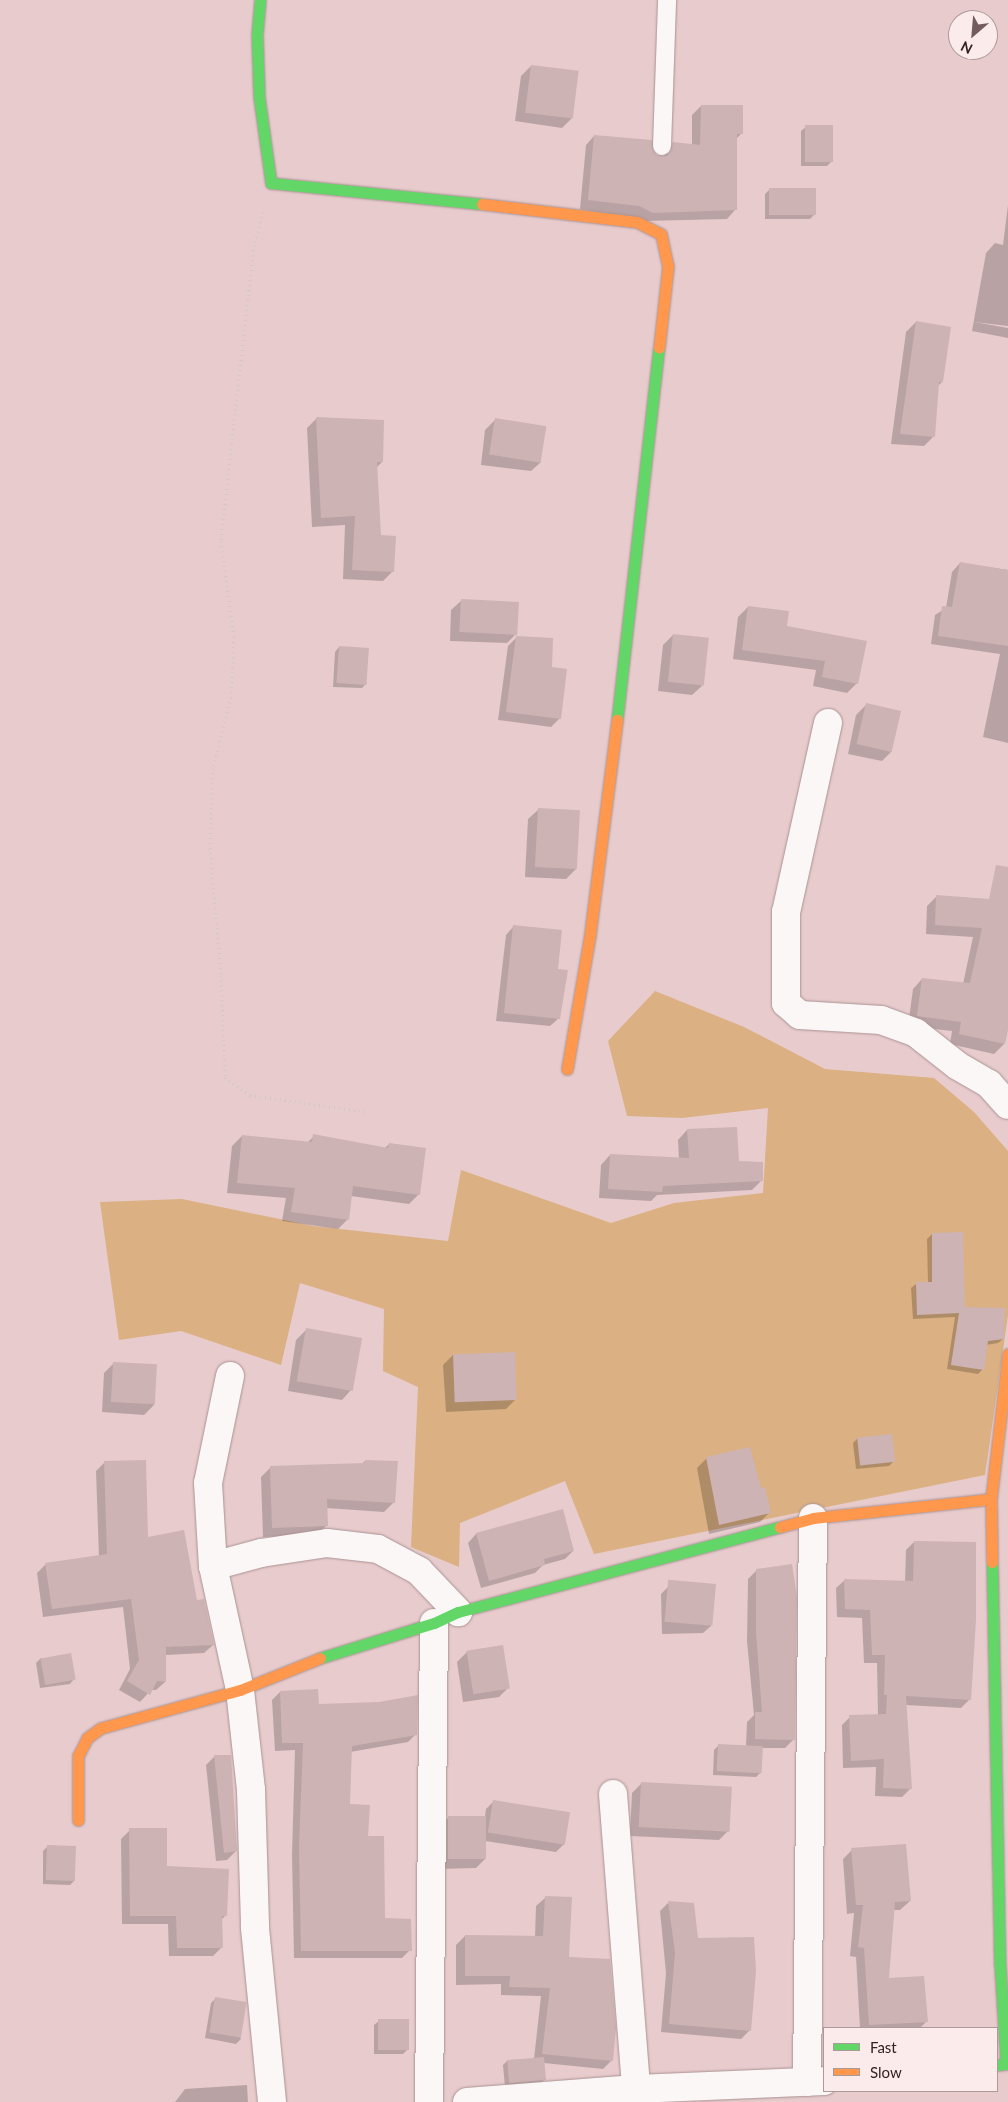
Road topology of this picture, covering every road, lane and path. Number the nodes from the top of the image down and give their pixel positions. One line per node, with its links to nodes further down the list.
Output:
1 (260, 0): 4 (street)
2 (667, 0): 3 (lane)
3 (662, 146)
4 (270, 183): 6 (street); 8 (path)
5 (828, 723): 7 (street)
6 (567, 1069)
7 (1008, 1105)
8 (366, 1112)
9 (1008, 1354): 11 (street)
10 (230, 1376): 13 (street)
11 (991, 1499): 12 (street); 15 (street)
12 (813, 1518): 14 (street); 20 (street)
13 (213, 1566): 14 (street); 16 (street)
14 (446, 1618): 16 (street); 23 (street)
15 (1000, 1621): 19 (street)
16 (240, 1690): 18 (street); 22 (street)
17 (612, 1794): 21 (street)
18 (78, 1820)
19 (998, 2065)
20 (816, 2081): 21 (street)
21 (636, 2089): 24 (street)
22 (272, 2102)
23 (429, 2102)
24 (468, 2102)

